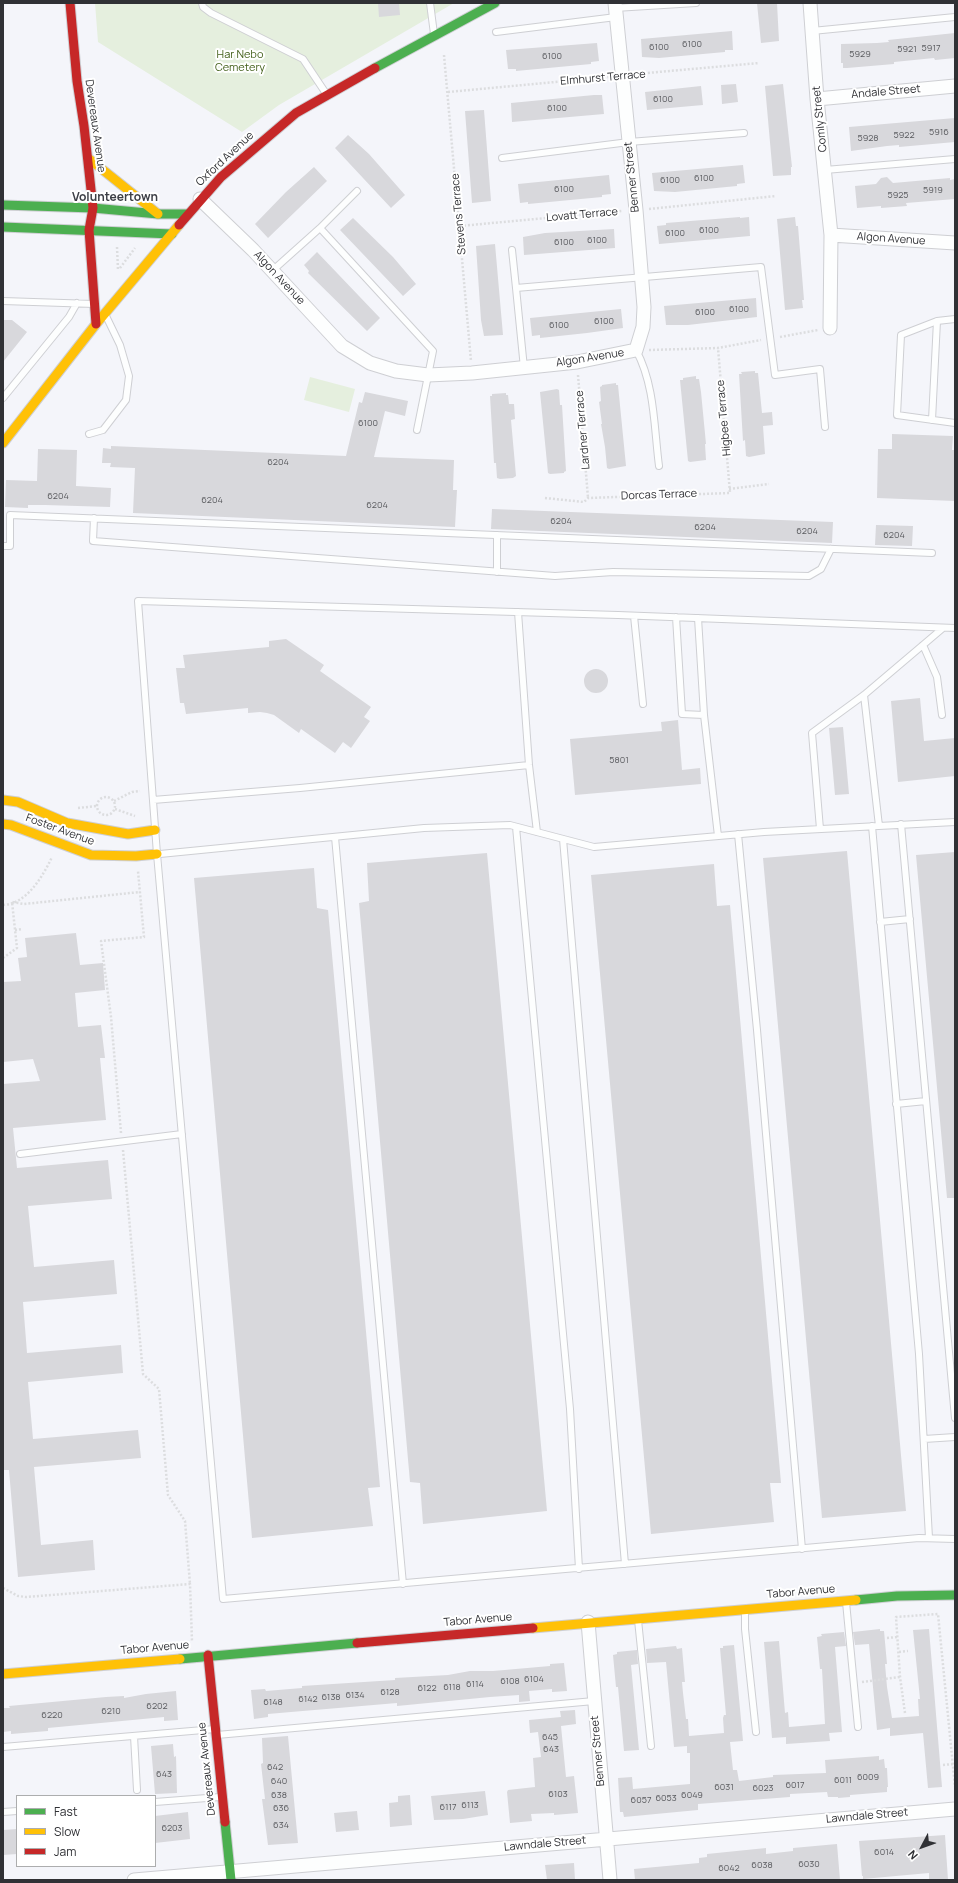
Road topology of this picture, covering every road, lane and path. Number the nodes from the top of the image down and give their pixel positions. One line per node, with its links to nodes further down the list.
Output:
1 (70, 3): 21 (street, Devereaux Avenue)
2 (202, 3): 17 (lane)
3 (430, 3): 11 (lane)
4 (495, 3): 11 (street, Oxford Avenue)
5 (696, 3): 7 (lane)
6 (810, 3): 9 (street, Comly Street)
7 (615, 10): 10 (lane); 14 (street, Benner Street)
8 (955, 17): 9 (lane)
9 (812, 31): 18 (street, Comly Street)
10 (496, 32)
11 (434, 37): 17 (street, Oxford Avenue)
12 (444, 55): 16 (path, Stevens Terrace)
13 (759, 63): 14 (path, Elmhurst Terrace)
14 (621, 76): 16 (path, Elmhurst Terrace); 20 (street, Benner Street)
15 (955, 86): 18 (street, Andale Street)
16 (448, 92): 33 (path, Stevens Terrace)
17 (327, 95): 27 (street, Oxford Avenue)
18 (817, 99): 24 (street, Comly Street)
19 (744, 133): 20 (lane)
20 (629, 142): 22 (lane); 30 (street, Benner Street)
21 (88, 158): 29 (street, Devereaux Avenue); 31 (street)
22 (502, 158)
23 (955, 159): 24 (lane)
24 (825, 170): 38 (street, Comly Street)
25 (357, 191): 35 (lane)
26 (776, 196): 30 (path, Lovatt Terrace)
27 (200, 199): 32 (street, Oxford Avenue); 43 (street, Algon Avenue)
28 (3, 205): 29 (street)
29 (93, 208): 31 (street); 36 (street, Devereaux Avenue)
30 (636, 210): 33 (path, Lovatt Terrace); 44 (street, Benner Street)
31 (158, 214): 32 (street)
32 (188, 214): 37 (street, Oxford Avenue)
33 (460, 226): 59 (path, Stevens Terrace)
34 (3, 227): 36 (street)
35 (320, 228): 43 (lane); 60 (lane)
36 (89, 230): 37 (street); 48 (street, Devereaux Avenue)
37 (172, 234): 49 (street, Oxford Avenue)
38 (831, 235): 40 (street, Algon Avenue); 53 (street)
39 (116, 243): 41 (path)
40 (955, 243)
41 (136, 247)
42 (512, 250): 45 (lane)
43 (272, 271): 60 (street, Algon Avenue)
44 (641, 278): 45 (lane); 54 (lane); 56 (street, Benner Street)
45 (516, 288): 58 (lane)
46 (3, 300): 47 (lane)
47 (77, 303): 48 (lane); 61 (lane)
48 (96, 304): 52 (street, Devereaux Avenue)
49 (106, 314): 52 (street, Oxford Avenue); 66 (lane)
50 (955, 319): 51 (lane)
51 (937, 321): 62 (lane); 62 (lane)
52 (96, 324): 67 (street, Oxford Avenue)
53 (830, 328): 54 (path, Algon Avenue)
54 (770, 338): 55 (path, Algon Avenue); 64 (lane)
55 (718, 348): 56 (path, Algon Avenue); 70 (path, Higbee Terrace)
56 (636, 350): 57 (street, Algon Avenue); 68 (lane)
57 (577, 362): 58 (street, Algon Avenue); 72 (path, Lardner Terrace)
58 (524, 368): 59 (street, Algon Avenue)
59 (472, 373): 60 (street, Algon Avenue)
60 (428, 375): 65 (lane)
61 (3, 398)
62 (932, 420): 63 (lane)
63 (955, 423)
64 (825, 426)
65 (417, 430)
66 (90, 434)
67 (3, 443)
68 (659, 466)
69 (769, 484): 70 (path, Dorcas Terrace)
70 (729, 489): 72 (path, Dorcas Terrace)
71 (545, 498): 72 (path, Dorcas Terrace)
72 (588, 498)
73 (94, 518): 74 (lane); 75 (lane); 78 (lane)
74 (497, 535): 76 (lane); 78 (lane)
75 (3, 546)
76 (831, 549): 77 (lane); 78 (lane)
77 (932, 553)
78 (497, 572)
79 (518, 612): 80 (lane); 90 (lane); 93 (lane)
80 (634, 616): 81 (lane); 87 (lane)
81 (676, 617): 82 (lane); 88 (lane)
82 (698, 618): 83 (lane); 88 (lane)
83 (943, 628): 84 (lane); 85 (lane)
84 (955, 628)
85 (923, 645): 86 (lane); 89 (lane)
86 (864, 695): 103 (lane); 105 (lane)
87 (643, 704)
88 (704, 715): 109 (lane)
89 (942, 715)
90 (529, 765): 93 (lane); 107 (lane)
91 (140, 791): 94 (path)
92 (3, 800): 106 (street, Foster Avenue)
93 (153, 800): 106 (lane)
94 (114, 802): 95 (path); 97 (path)
95 (97, 806): 96 (path); 97 (path)
96 (76, 808)
97 (115, 809): 98 (path)
98 (142, 816)
99 (955, 822): 101 (lane)
100 (3, 824): 113 (street, Foster Avenue)
101 (901, 824): 103 (lane); 118 (lane)
102 (872, 826): 103 (lane); 105 (lane); 119 (lane)
103 (879, 826)
104 (516, 827): 107 (lane); 110 (lane); 135 (lane)
105 (820, 829): 108 (lane)
106 (155, 830): 113 (lane)
107 (537, 832): 111 (lane)
108 (738, 834): 109 (lane); 133 (lane)
109 (718, 836): 111 (lane)
110 (335, 837): 113 (lane); 137 (lane)
111 (563, 839): 134 (lane)
112 (54, 854): 116 (path)
113 (157, 854): 125 (lane)
114 (137, 867): 115 (path)
115 (140, 892): 116 (path); 126 (path)
116 (12, 902): 117 (path); 121 (path)
117 (3, 905)
118 (910, 919): 119 (lane); 123 (lane)
119 (880, 922): 124 (lane)
120 (22, 929): 121 (path)
121 (15, 930): 122 (path)
122 (3, 958)
123 (926, 1101): 124 (lane); 128 (lane)
124 (896, 1104): 130 (lane)
125 (182, 1134): 126 (lane); 137 (lane)
126 (122, 1141): 127 (lane); 136 (path)
127 (20, 1154)
128 (955, 1418)
129 (955, 1437): 130 (lane)
130 (924, 1439): 131 (lane)
131 (929, 1538): 132 (lane); 133 (lane)
132 (955, 1539)
133 (802, 1549): 134 (lane)
134 (625, 1564): 135 (lane)
135 (579, 1569): 137 (lane)
136 (190, 1584): 138 (path); 146 (path)
137 (403, 1584)
138 (3, 1588)
139 (955, 1595): 140 (street, Tabor Avenue)
140 (846, 1600): 141 (street, Tabor Avenue); 152 (lane)
141 (745, 1609): 142 (street, Tabor Avenue); 157 (lane)
142 (638, 1618): 143 (street, Tabor Avenue); 160 (lane)
143 (588, 1622): 149 (street, Tabor Avenue); 153 (street, Benner Street)
144 (898, 1637): 145 (path); 148 (path); 161 (path)
145 (887, 1638)
146 (192, 1642)
147 (908, 1651): 148 (path)
148 (899, 1652): 151 (path)
149 (208, 1655): 150 (street, Tabor Avenue); 156 (street, Devereaux Avenue)
150 (3, 1674)
151 (900, 1677): 152 (path); 154 (path)
152 (854, 1683): 155 (lane)
153 (594, 1701): 156 (lane); 170 (street, Benner Street)
154 (905, 1713)
155 (858, 1727)
156 (215, 1732): 158 (lane); 165 (street, Devereaux Avenue)
157 (756, 1732)
158 (134, 1736): 159 (lane); 164 (lane)
159 (3, 1746)
160 (651, 1746)
161 (953, 1764): 162 (path); 163 (path)
162 (943, 1765)
163 (955, 1787)
164 (137, 1790)
165 (222, 1797): 166 (lane); 171 (street, Devereaux Avenue)
166 (156, 1802)
167 (955, 1809): 170 (street, Lawndale Street)
168 (16, 1811): 169 (lane)
169 (3, 1812)
170 (606, 1839): 171 (street, Lawndale Street); 174 (street, Benner Street)
171 (230, 1876): 173 (street, Lawndale Street)
172 (134, 1880): 173 (street, Lawndale Street)
173 (138, 1880)
174 (610, 1880)

